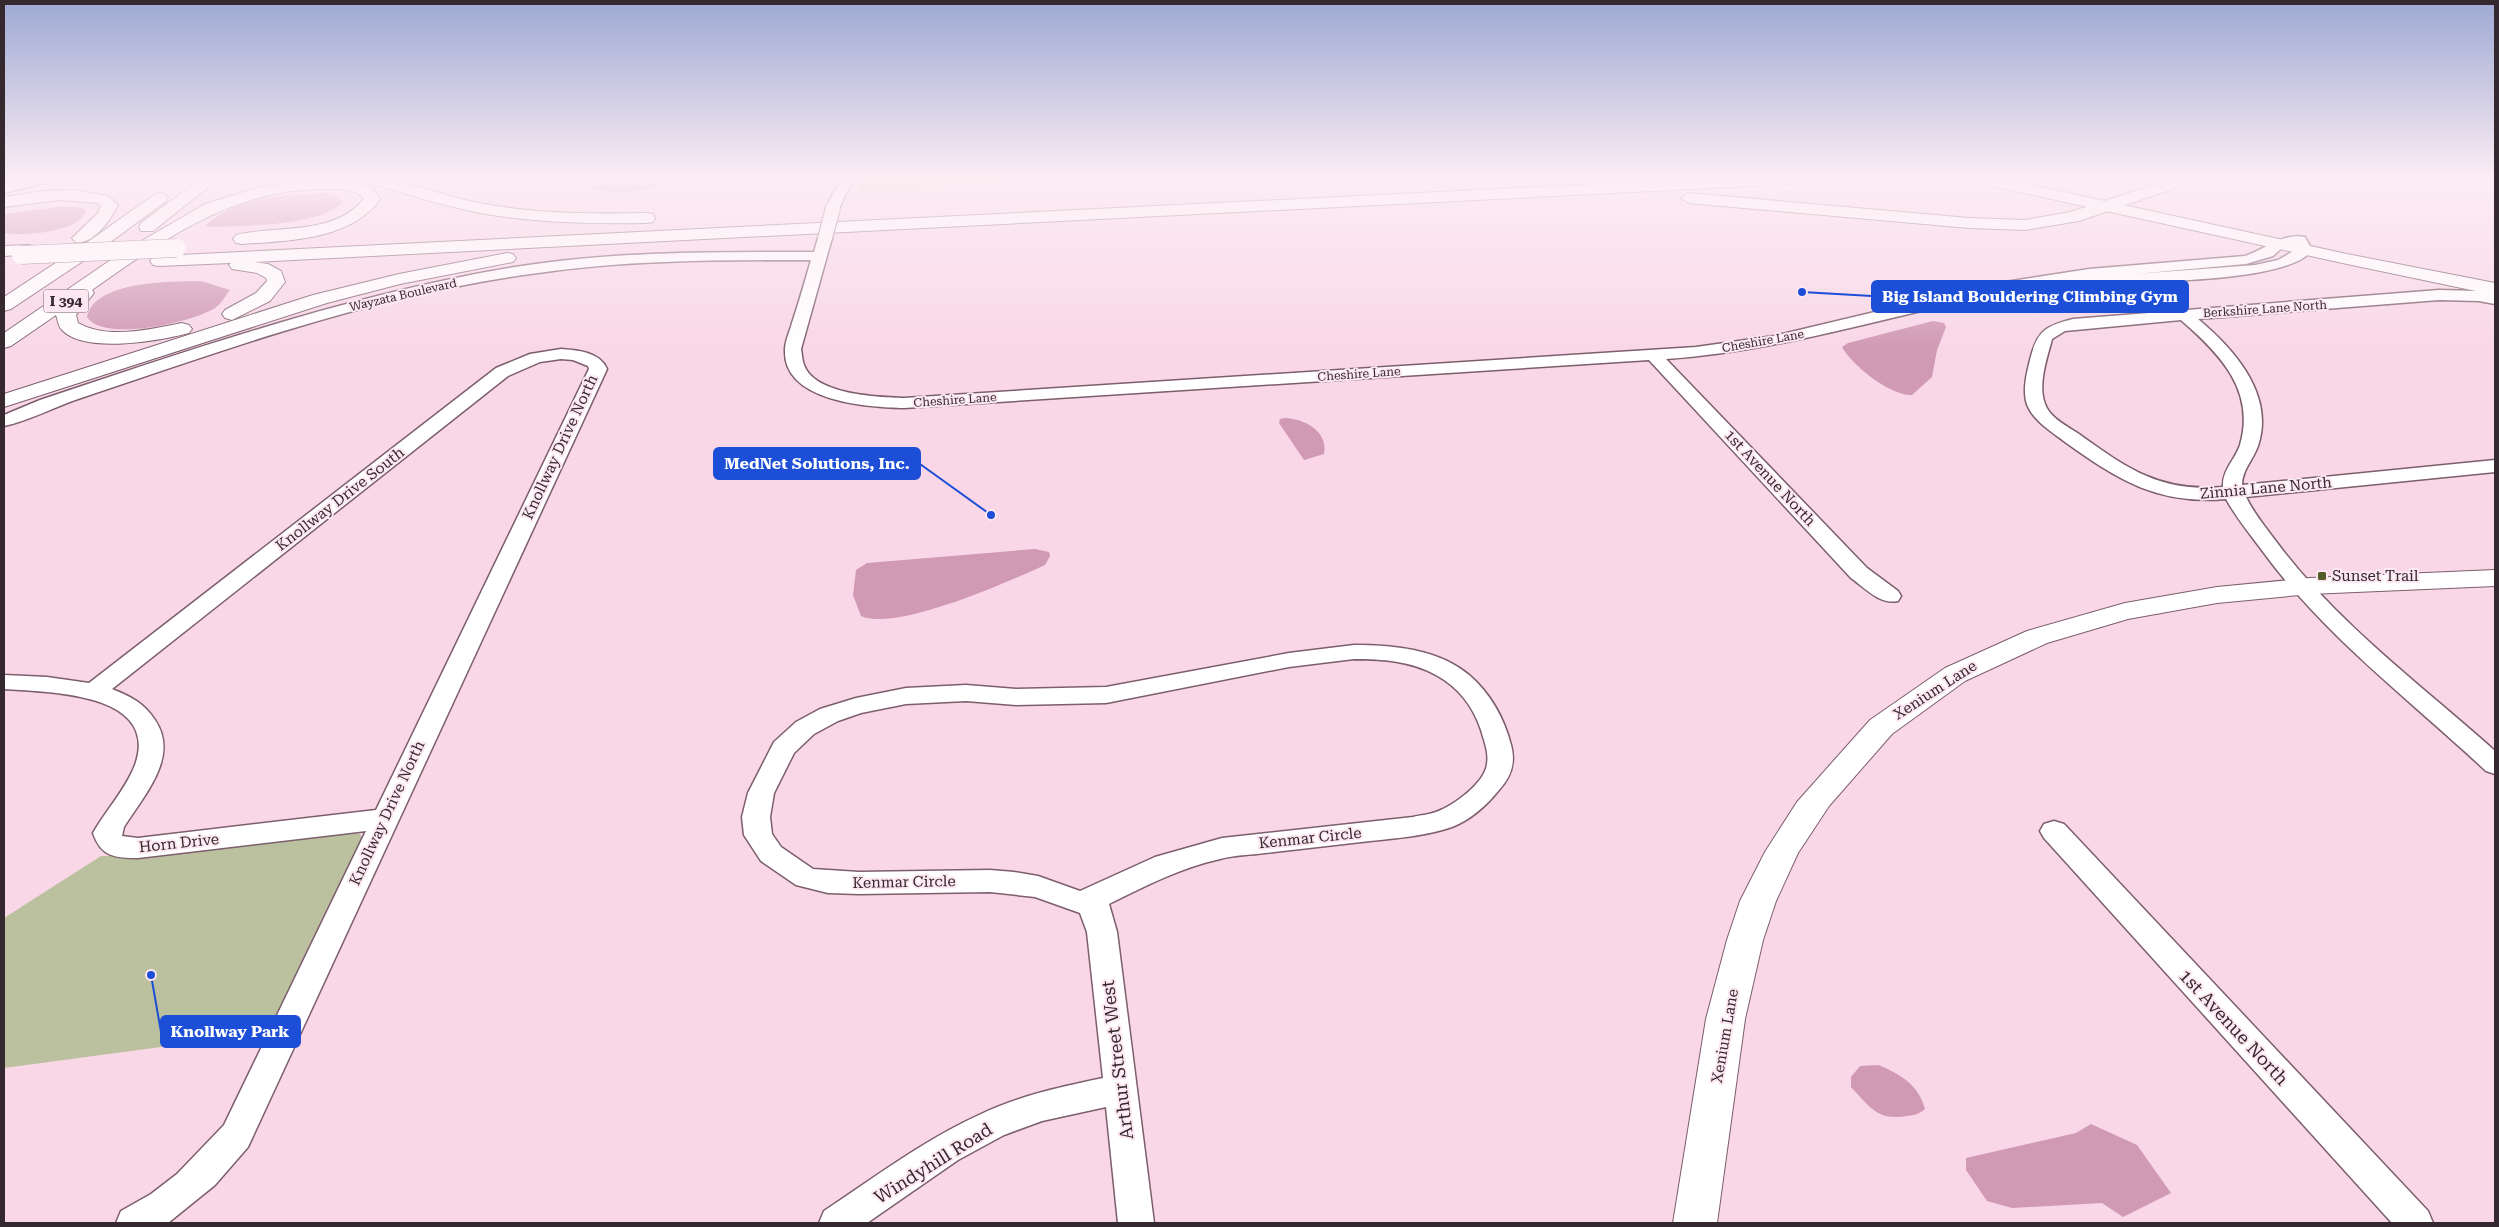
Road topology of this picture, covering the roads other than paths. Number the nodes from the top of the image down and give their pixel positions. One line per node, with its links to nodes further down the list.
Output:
1 (85, 235): 17 (main road)
2 (90, 235): 17 (main road)
3 (108, 235): 26 (main road)
4 (136, 235): 28 (main road)
5 (155, 235): 18 (main road)
6 (164, 235): 18 (main road)
7 (282, 235): 14 (main road)
8 (544, 235): 18 (main road, bridge)
9 (672, 235): 20 (main road)
10 (731, 235): 32 (main road)
11 (814, 235): 19 (street, Cheshire Lane)
12 (2242, 235): 15 (main road)
13 (2258, 235): 16 (main road)
14 (225, 240)
15 (2278, 244): 16 (main road); 22 (street, Cheshire Lane)
16 (2303, 245): 22 (street, Cheshire Lane); 23 (main road); 24 (main road)
17 (71, 249): 18 (main road, bridge); 21 (main road, I 394); 21 (main road, bridge)
18 (131, 254): 20 (main road); 20 (main road); 21 (main road); 29 (main road, I 394)
19 (820, 256): 30 (street, Cheshire Lane); 33 (street, Wayzata Boulevard)
20 (158, 262)
21 (11, 268)
22 (2061, 279): 30 (street, Cheshire Lane)
23 (2495, 282)
24 (2495, 289)
25 (2495, 300): 27 (street, Berkshire Lane North)
26 (4, 305)
27 (2184, 315): 34 (street, Berkshire Lane North); 36 (street)
28 (4, 329)
29 (4, 342)
30 (1654, 356): 39 (street, 1st Avenue North)
31 (598, 369): 41 (street, Knollway Drive South); 43 (street, Knollway Drive North)
32 (4, 401)
33 (4, 421)
34 (2055, 426): 36 (street, Zinnia Lane North)
35 (2495, 466): 36 (street, Zinnia Lane North)
36 (2233, 492): 38 (street)
37 (2495, 578): 38 (main road, Xenium Lane)
38 (2301, 586): 42 (street); 50 (main road, Xenium Lane)
39 (1890, 596)
40 (4, 682): 41 (street, Horn Drive)
41 (94, 691): 43 (street, Horn Drive)
42 (2495, 765)
43 (384, 819): 47 (street, Knollway Drive North)
44 (2054, 831): 51 (street, 1st Avenue North)
45 (1094, 898): 45 (street, Kenmar Circle); 46 (street, Arthur Street West)
46 (1120, 1089): 48 (street, Windyhill Road); 49 (street, Arthur Street West)
47 (134, 1223)
48 (837, 1223)
49 (1136, 1223)
50 (1695, 1223)
51 (2415, 1223)

